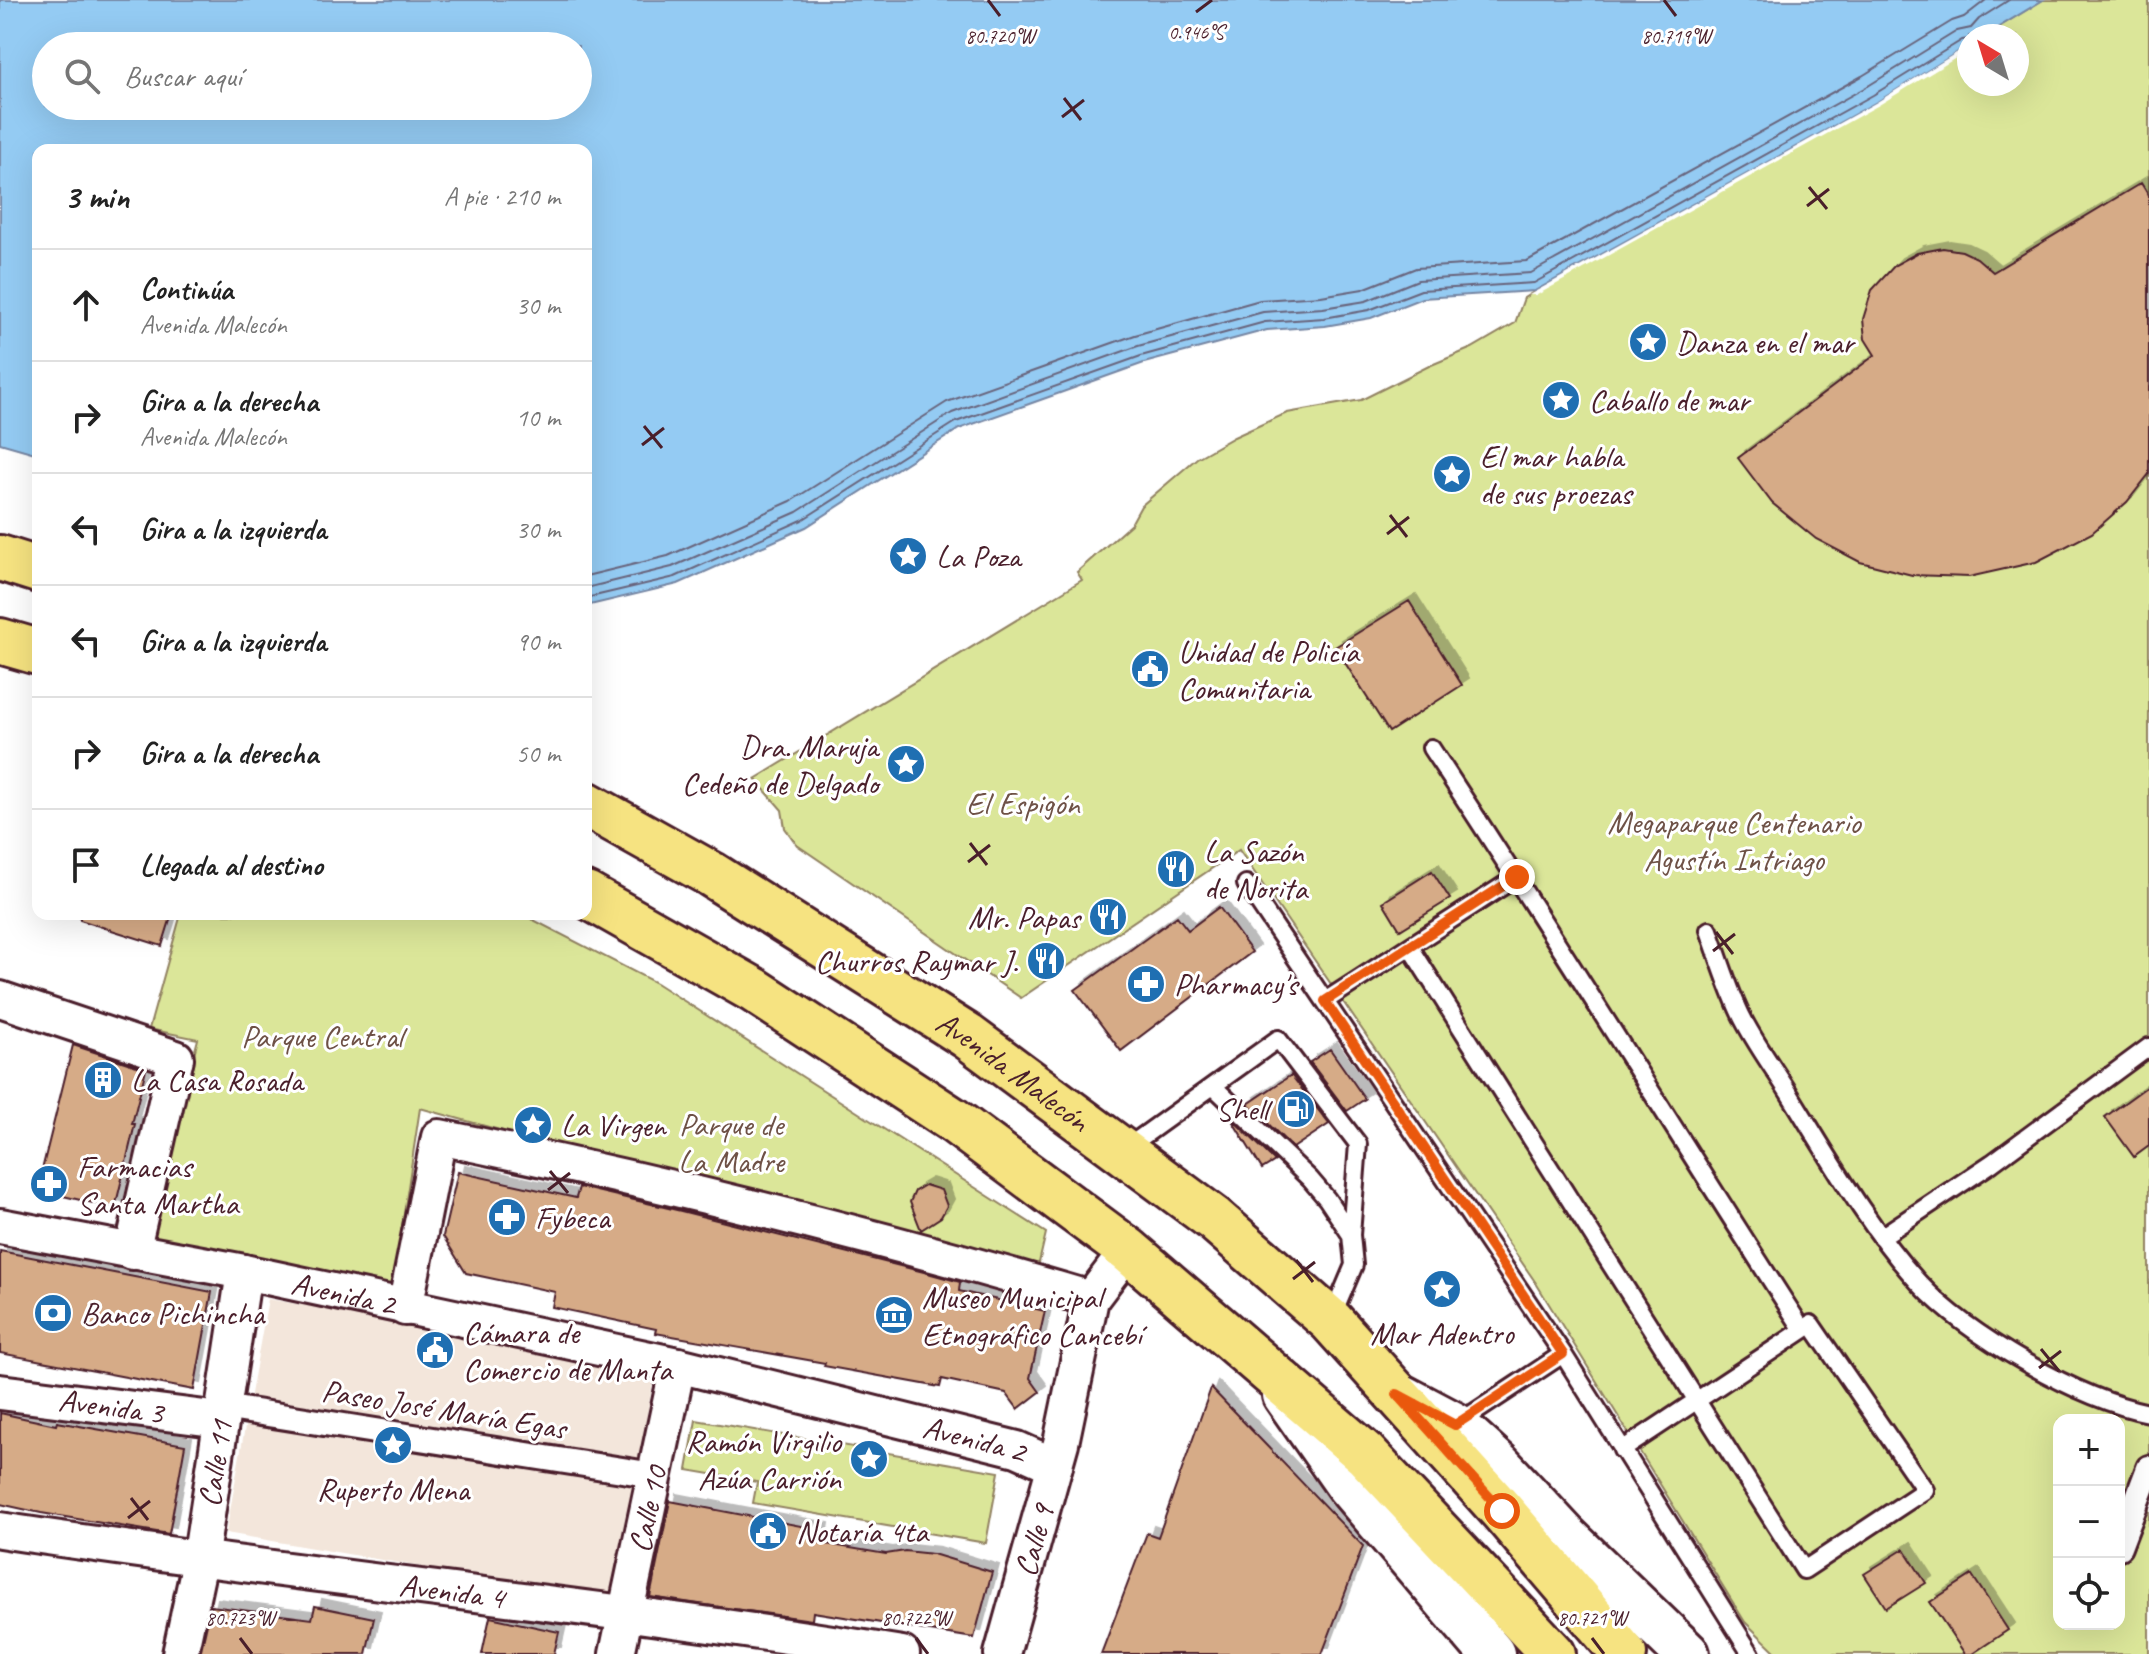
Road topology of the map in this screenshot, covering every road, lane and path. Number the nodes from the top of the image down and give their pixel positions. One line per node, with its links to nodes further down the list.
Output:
1 (0, 558): 2 (main road)
2 (32, 568)
3 (0, 641): 4 (main road)
4 (32, 650)
5 (1431, 748): 7 (lane)
6 (592, 807): 16 (main road, Avenida Malecón)
7 (1517, 877): 11 (lane); 26 (lane)
8 (1246, 884): 13 (lane)
9 (592, 898): 20 (main road)
10 (1709, 930): 19 (lane)
11 (1410, 947): 13 (lane); 32 (lane)
12 (0, 999): 21 (street)
13 (1325, 1001): 27 (lane)
14 (2149, 1047): 19 (lane)
15 (1213, 1086): 16 (lane); 18 (lane); 18 (lane)
16 (1124, 1150): 25 (main road, Avenida Malecón)
17 (0, 1226): 21 (street, Avenida 2)
18 (1351, 1235): 25 (lane)
19 (1881, 1237): 34 (lane)
20 (1128, 1250): 23 (street, Calle 9); 29 (main road)
21 (132, 1252): 22 (street, Avenida 2)
22 (244, 1272): 24 (street, Avenida 2); 33 (street, Calle 11)
23 (1091, 1299): 24 (street); 37 (street, Calle 9)
24 (405, 1308): 28 (street, Avenida 2)
25 (1331, 1321): 31 (main road, Avenida Malecón)
26 (1803, 1330): 32 (lane); 32 (lane)
27 (1563, 1354): 35 (lane); 36 (lane)
28 (678, 1365): 37 (street, Avenida 2); 39 (street, Calle 10)
29 (1268, 1370): 48 (main road); 49 (main road)
30 (0, 1392): 33 (street, Avenida 3)
31 (1397, 1394): 35 (main road, Avenida Malecón); 50 (main road, Avenida Malecón)
32 (1697, 1401): 36 (lane)
33 (222, 1413): 39 (street, Paseo José María Egas); 42 (street, Calle 11)
34 (2149, 1413)
35 (1455, 1425): 51 (main road, Avenida Malecón)
36 (1622, 1450): 52 (lane)
37 (1055, 1466): 47 (street, Calle 9)
38 (2149, 1468): 41 (street)
39 (654, 1475): 43 (street, Calle 10)
40 (0, 1530): 42 (street, Avenida 4)
41 (2125, 1531)
42 (200, 1561): 43 (street, Avenida 4); 44 (street, Calle 11)
43 (625, 1613): 45 (street, Calle 10); 46 (street, Avenida 4)
44 (180, 1654)
45 (617, 1654)
46 (902, 1654)
47 (1002, 1654)
48 (1492, 1654)
49 (1553, 1654)
50 (1624, 1654)
51 (1687, 1654)
52 (1751, 1654)

